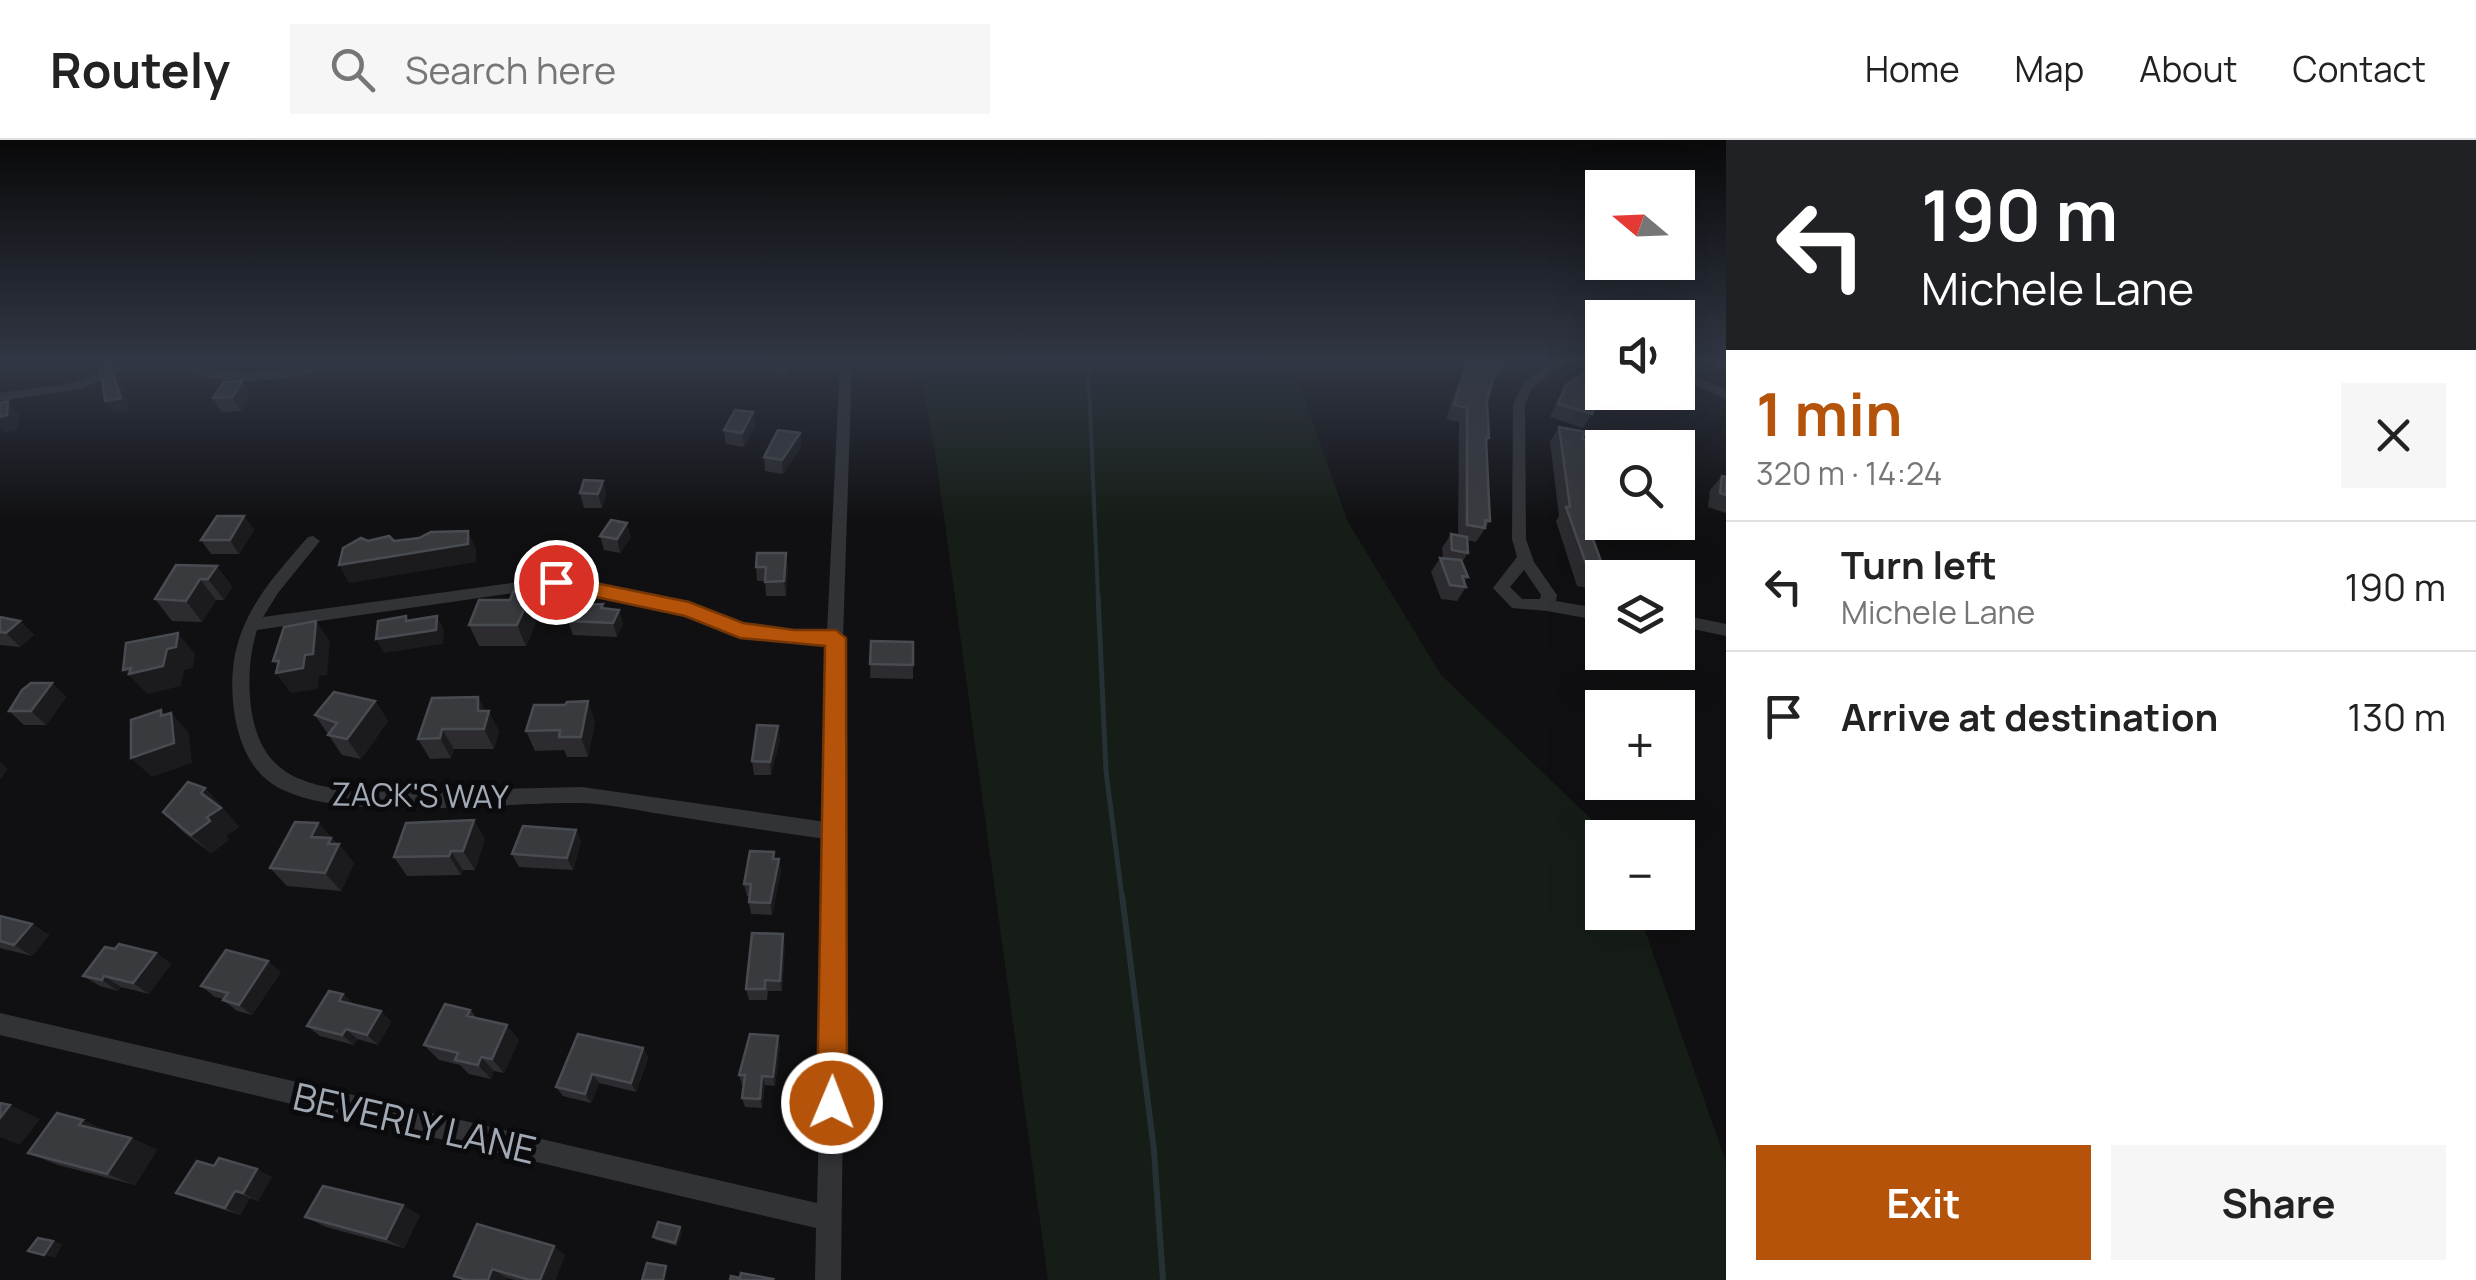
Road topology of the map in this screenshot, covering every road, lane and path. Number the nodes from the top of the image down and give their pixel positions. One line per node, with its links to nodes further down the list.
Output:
1 (844, 415): 10 (street)
2 (1518, 415): 4 (street)
3 (313, 541): 8 (street, ZACK'S WAY)
4 (1525, 558): 5 (street); 5 (street)
5 (1548, 605): 6 (street)
6 (1585, 612)
7 (1695, 624): 9 (street)
8 (250, 625): 10 (street); 11 (street, ZACK'S WAY)
9 (1726, 630)
10 (836, 638): 11 (street)
11 (836, 832): 13 (street)
12 (0, 1024): 13 (street, BEVERLY LANE)
13 (830, 1219): 14 (street)
14 (828, 1280)

